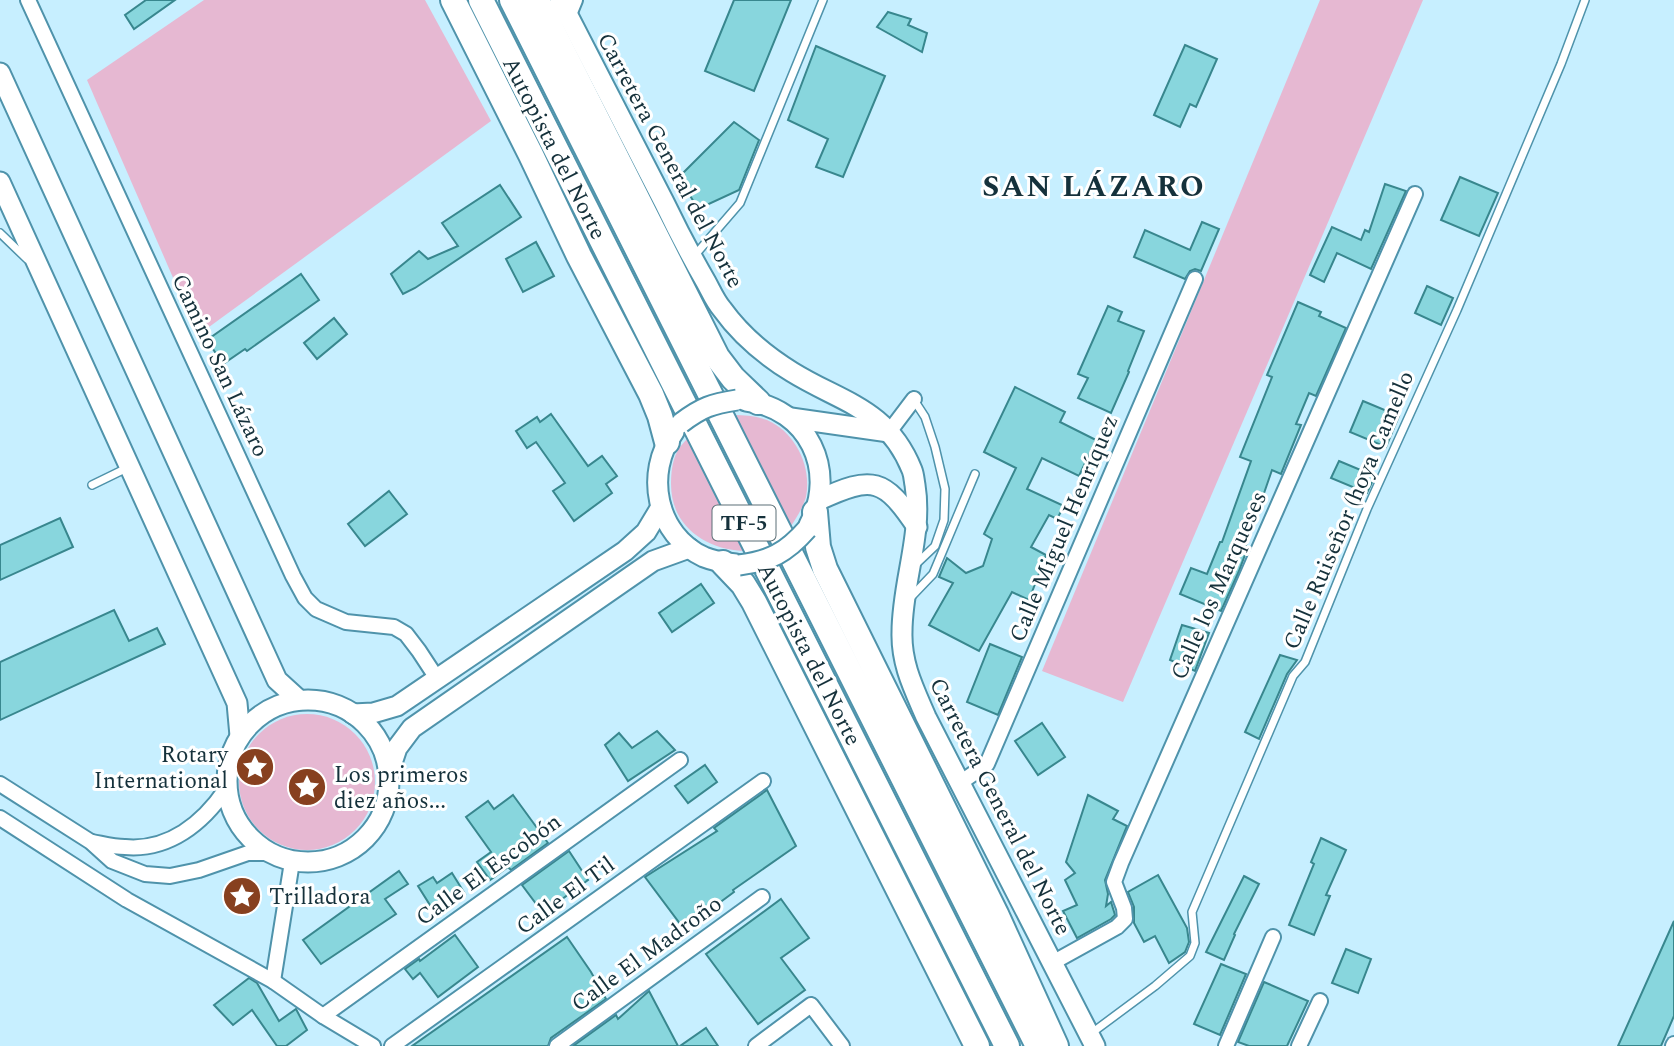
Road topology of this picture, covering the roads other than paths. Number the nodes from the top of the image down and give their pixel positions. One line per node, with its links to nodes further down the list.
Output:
1 (28, 0): 31 (street, Camino San Lázaro)
2 (453, 0): 19 (highway)
3 (481, 0): 58 (highway, Autopista del Norte / TF-5)
4 (512, 0): 59 (highway, Autopista del Norte / TF-5)
5 (537, 0): 17 (highway)
6 (823, 0): 13 (lane)
7 (1585, 0): 51 (lane, Calle Ruiseñor (hoya Camello)
8 (568, 6): 13 (main road, Carretera General del Norte)
9 (0, 73): 32 (main road)
10 (0, 182): 14 (main road)
11 (1415, 194): 47 (street, Calle los Marqueses)
12 (0, 233): 14 (lane)
13 (692, 258): 20 (main road, Carretera General del Norte)
14 (41, 273): 21 (main road)
15 (1195, 279): 38 (street, Calle Miguel Henríquez)
16 (914, 399): 20 (street); 29 (lane)
17 (748, 401): 18 (main road); 19 (main road, bridge)
18 (791, 418): 20 (main road); 25 (main road)
19 (674, 432): 24 (main road)
20 (889, 432): 26 (main road, Carretera General del Norte)
21 (130, 467): 23 (lane); 34 (main road)
22 (975, 474): 30 (lane)
23 (92, 485)
24 (661, 507): 27 (main road); 31 (main road)
25 (814, 514): 26 (main road); 28 (main road, bridge); 60 (highway)
26 (917, 527): 29 (main road, Carretera General del Norte)
27 (689, 548): 28 (main road); 36 (main road)
28 (731, 564): 57 (highway)
29 (910, 570): 30 (main road, Carretera General del Norte)
30 (903, 605): 38 (main road, Carretera General del Norte)
31 (438, 680): 33 (main road)
32 (299, 700): 33 (main road); 34 (main road)
33 (353, 714): 36 (main road)
34 (240, 736): 40 (main road)
35 (680, 760): 50 (street, Calle El Escobón)
36 (389, 773): 44 (main road)
37 (763, 781): 53 (street, Calle El Til)
38 (960, 783): 47 (main road, Carretera General del Norte)
39 (0, 784): 42 (street)
40 (226, 789): 42 (street); 43 (main road)
41 (0, 818): 48 (street)
42 (91, 842): 43 (street)
43 (267, 853): 44 (main road)
44 (292, 862): 48 (street)
45 (762, 897): 54 (street, Calle El Madroño)
46 (1273, 937): 61 (street)
47 (1052, 963): 51 (main road, Carretera General del Norte)
48 (273, 981): 50 (street)
49 (1320, 1001): 62 (street)
50 (323, 1016): 52 (street)
51 (1092, 1040)
52 (373, 1046)
53 (392, 1046)
54 (557, 1046)
55 (756, 1046): 56 (street)
56 (842, 1046)
57 (976, 1046)
58 (1007, 1046)
59 (1038, 1046)
60 (1056, 1046)
61 (1226, 1046)
62 (1299, 1046)

